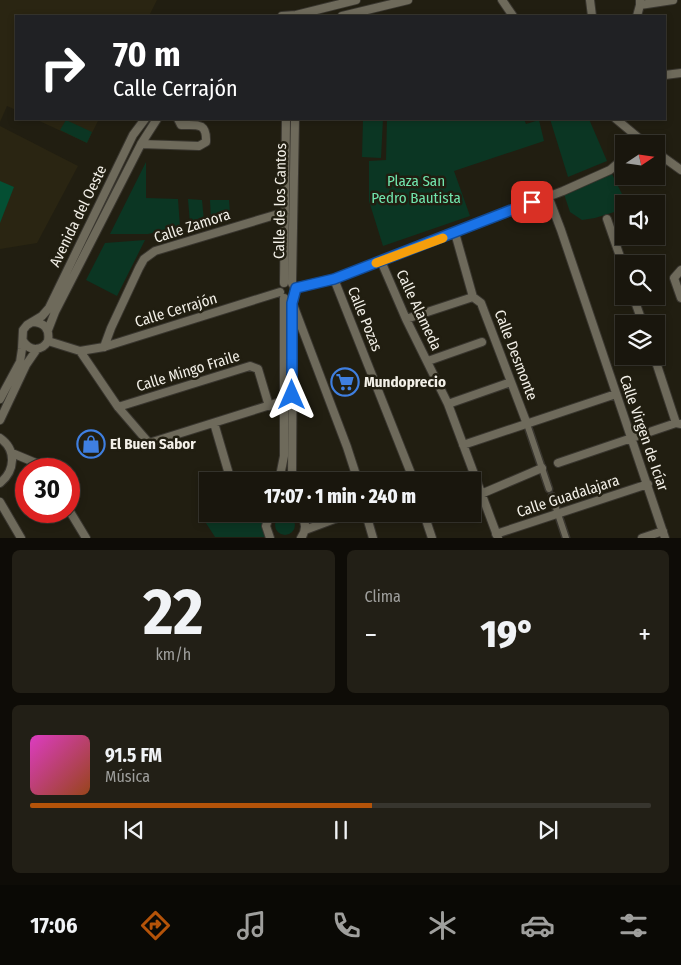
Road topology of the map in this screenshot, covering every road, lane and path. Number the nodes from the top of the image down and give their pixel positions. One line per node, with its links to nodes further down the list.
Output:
1 (356, 0): 7 (street)
2 (408, 0): 8 (street)
3 (502, 0): 9 (street)
4 (590, 0): 10 (street)
5 (673, 0): 6 (street)
6 (640, 3)
7 (301, 15)
8 (346, 15)
9 (511, 15)
10 (592, 15)
11 (681, 73): 12 (street)
12 (666, 75)
13 (144, 120): 39 (street, Avenida del Oeste)
14 (156, 120): 20 (street, Avenida del Oeste)
15 (178, 120): 20 (street)
16 (286, 120): 25 (street, Calle de los Cantos)
17 (295, 120): 33 (street, Calle de los Cantos)
18 (617, 120): 19 (street)
19 (631, 135)
20 (141, 144): 40 (street, Avenida del Oeste)
21 (665, 158): 23 (street)
22 (615, 166): 24 (street)
23 (681, 170)
24 (548, 196): 27 (street); 50 (street, Calle Virgen de Icíar)
25 (285, 212): 32 (street, Calle de los Cantos); 44 (street, Calle Zamora)
26 (607, 219): 28 (street)
27 (455, 233): 29 (street); 35 (street, Calle Desmonte)
28 (619, 255)
29 (381, 261): 31 (street); 38 (street, Calle Alameda)
30 (681, 270): 36 (street)
31 (334, 279): 33 (street); 71 (street, Calle Pozas)
32 (284, 283): 33 (street); 34 (street)
33 (294, 286): 37 (street, Calle de los Cantos)
34 (282, 295): 37 (street); 44 (street, Calle Cerrajón); 52 (street)
35 (473, 297): 38 (street); 49 (street, Calle Desmonte)
36 (681, 298)
37 (293, 301): 69 (street); 70 (street)
38 (406, 319): 47 (street, Calle Alameda)
39 (32, 322): 40 (street); 41 (street)
40 (48, 330): 42 (street)
41 (23, 341): 45 (street); 51 (street)
42 (48, 341): 45 (street); 46 (street)
43 (482, 342): 47 (street)
44 (104, 346): 46 (street, Calle Cerrajón)
45 (37, 349): 56 (street)
46 (80, 351): 55 (street)
47 (428, 360): 53 (street, Calle Alameda)
48 (657, 365): 59 (street)
49 (511, 382): 53 (street); 58 (street, Calle Desmonte)
50 (616, 394): 58 (street); 61 (street, Calle Virgen de Icíar)
51 (0, 399)
52 (283, 401): 54 (street); 68 (street)
53 (448, 404): 62 (street, Calle Alameda)
54 (268, 406): 55 (street, Calle Mingo Fraile); 57 (street)
55 (118, 408): 57 (street)
56 (0, 420)
57 (214, 423): 67 (street)
58 (527, 424): 62 (street); 66 (street, Calle Desmonte)
59 (679, 424): 61 (street)
60 (0, 438): 63 (street)
61 (631, 439): 65 (street); 74 (street, Calle Virgen de Icíar)
62 (463, 445): 72 (street, Calle Alameda)
63 (12, 453): 64 (street); 73 (street)
64 (24, 458)
65 (558, 463)
66 (542, 468): 75 (street, Calle Desmonte); 76 (street)
67 (228, 472)
68 (281, 472)
69 (292, 472)
70 (355, 472)
71 (410, 472)
72 (473, 472)
73 (0, 483)
74 (648, 484): 79 (street, Calle Guadalajara); 86 (street, Calle Virgen de Icíar)
75 (549, 489)
76 (481, 494): 87 (street, Calle Alameda)
77 (552, 496): 79 (street)
78 (0, 502): 88 (street)
79 (558, 514): 87 (street, Calle Guadalajara); 93 (street)
80 (267, 522): 90 (street)
81 (330, 522): 85 (street)
82 (368, 522): 91 (street)
83 (427, 522): 92 (street)
84 (77, 523): 89 (street)
85 (303, 534)
86 (664, 534): 94 (street)
87 (497, 536)
88 (21, 538)
89 (86, 538)
90 (270, 538)
91 (373, 538)
92 (432, 538)
93 (566, 538)
94 (642, 538)

